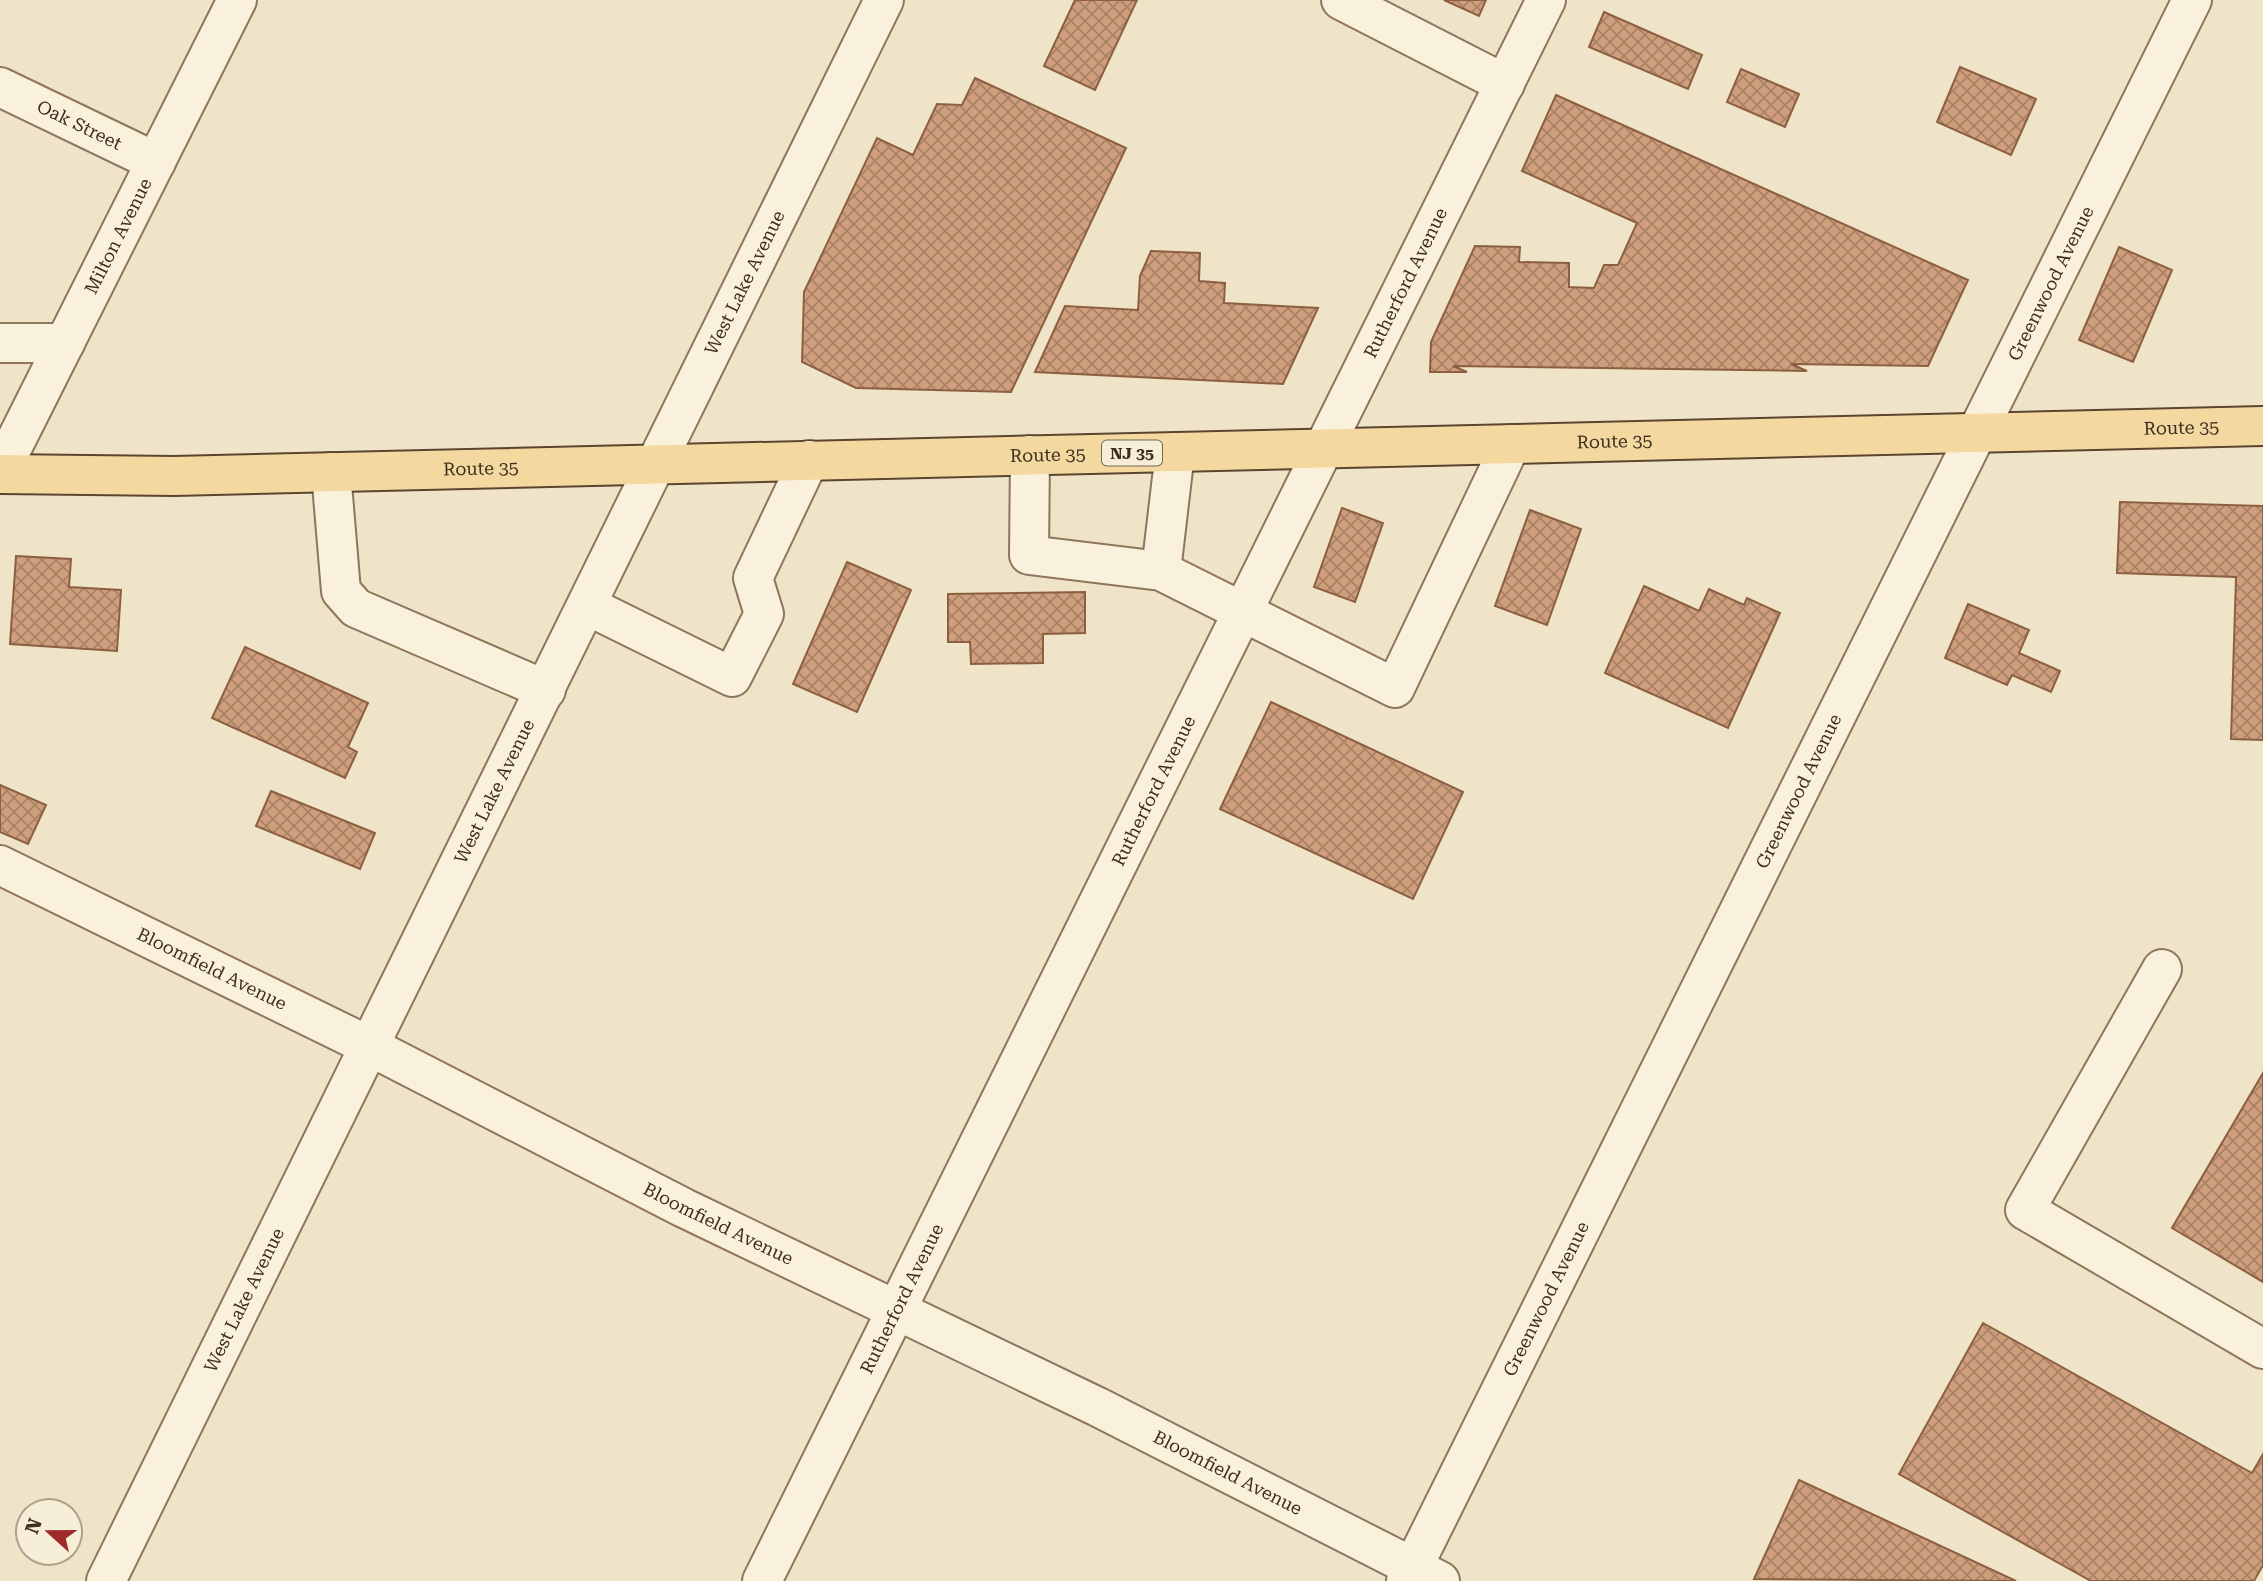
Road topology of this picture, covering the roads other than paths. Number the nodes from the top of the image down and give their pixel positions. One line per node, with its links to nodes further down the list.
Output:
1 (237, 0): 9 (street, Milton Avenue)
2 (884, 0): 19 (street, West Lake Avenue)
3 (1341, 0): 6 (street)
4 (1546, 0): 7 (street, Rutherford Avenue)
5 (2192, 0): 13 (street, Greenwood Avenue)
6 (1402, 13): 7 (street)
7 (1505, 84): 15 (street, Rutherford Avenue)
8 (0, 87): 9 (street, Oak Street)
9 (156, 162): 11 (street, Milton Avenue)
10 (0, 343): 11 (street)
11 (65, 343): 21 (street, Milton Avenue)
12 (2263, 426): 13 (main road, Route 35 / NJ 35)
13 (1977, 434): 14 (main road, Route 35 / NJ 35); 31 (street, Greenwood Avenue)
14 (1511, 444): 15 (main road, Route 35 / NJ 35); 24 (street)
15 (1324, 448): 16 (main road, Route 35 / NJ 35); 24 (street, Rutherford Avenue)
16 (1175, 452): 17 (main road, Route 35 / NJ 35); 22 (street)
17 (1030, 455): 18 (main road, Route 35 / NJ 35); 22 (street)
18 (809, 460): 19 (main road, Route 35 / NJ 35); 23 (street)
19 (658, 464): 20 (main road, Route 35 / NJ 35); 23 (street, West Lake Avenue)
20 (331, 472): 21 (main road, Route 35 / NJ 35); 25 (street)
21 (0, 473)
22 (1161, 571): 24 (street)
23 (587, 606): 25 (street, West Lake Avenue)
24 (1243, 611): 29 (street, Rutherford Avenue)
25 (546, 690): 28 (street, West Lake Avenue)
26 (0, 864): 28 (street, Bloomfield Avenue)
27 (2162, 969): 30 (street)
28 (367, 1045): 29 (street, Bloomfield Avenue); 32 (street, West Lake Avenue)
29 (897, 1311): 31 (street, Bloomfield Avenue); 33 (street, Rutherford Avenue)
30 (2263, 1349)
31 (1419, 1576)
32 (106, 1581)
33 (762, 1581)

